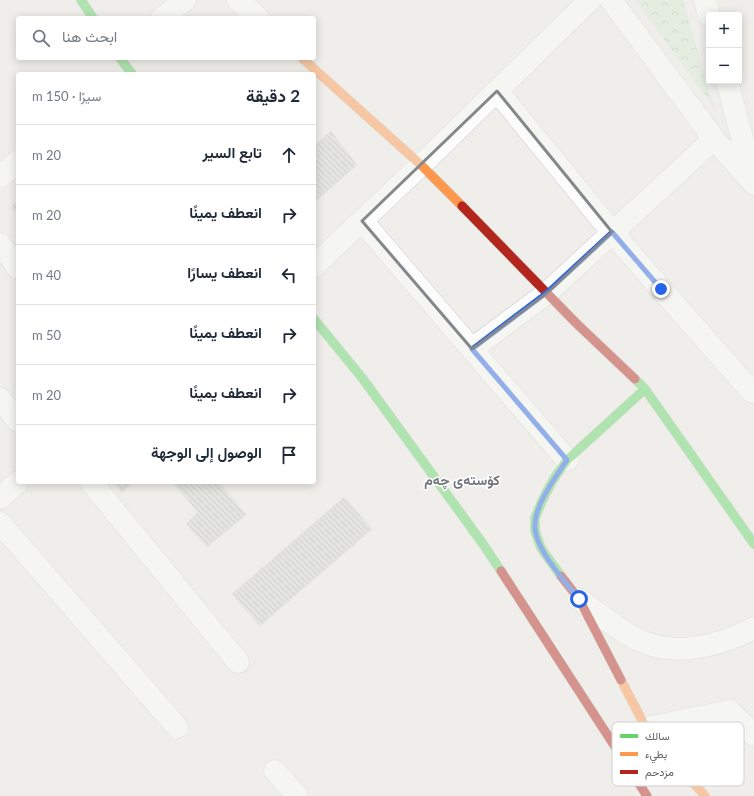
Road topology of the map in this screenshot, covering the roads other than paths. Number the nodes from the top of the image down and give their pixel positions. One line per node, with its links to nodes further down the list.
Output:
1 (81, 0): 8 (street)
2 (185, 0): 9 (street)
3 (238, 0): 10 (street)
4 (590, 0): 13 (street)
5 (611, 0): 14 (street)
6 (705, 0): 7 (street)
7 (708, 12)
8 (92, 16)
9 (165, 16)
10 (256, 16)
11 (304, 60): 16 (street)
12 (728, 84): 18 (street)
13 (497, 92): 16 (street); 20 (street)
14 (714, 140): 18 (street); 20 (street)
15 (16, 163): 17 (street)
16 (421, 165): 19 (street); 24 (street)
17 (0, 177)
18 (754, 184)
19 (362, 221): 22 (street); 26 (street)
20 (612, 232): 24 (street); 28 (street)
21 (0, 244): 23 (street)
22 (316, 264)
23 (16, 265)
24 (546, 293): 26 (street); 27 (street)
25 (316, 321): 46 (street)
26 (472, 349): 31 (street)
27 (645, 389): 31 (street); 36 (street)
28 (754, 392)
29 (0, 399): 30 (street)
30 (16, 418)
31 (567, 460): 37 (street)
32 (16, 484): 34 (street)
33 (93, 484): 39 (street)
34 (0, 498)
35 (0, 523): 44 (street)
36 (754, 544)
37 (579, 599): 38 (street); 40 (street)
38 (754, 628)
39 (238, 662)
40 (643, 722)
41 (676, 722): 42 (street)
42 (741, 722)
43 (744, 725): 45 (street)
44 (177, 727)
45 (754, 735)
46 (612, 742)
47 (275, 771): 50 (street)
48 (640, 786): 51 (street)
49 (696, 786): 52 (street)
50 (297, 796)
51 (647, 796)
52 (705, 796)

